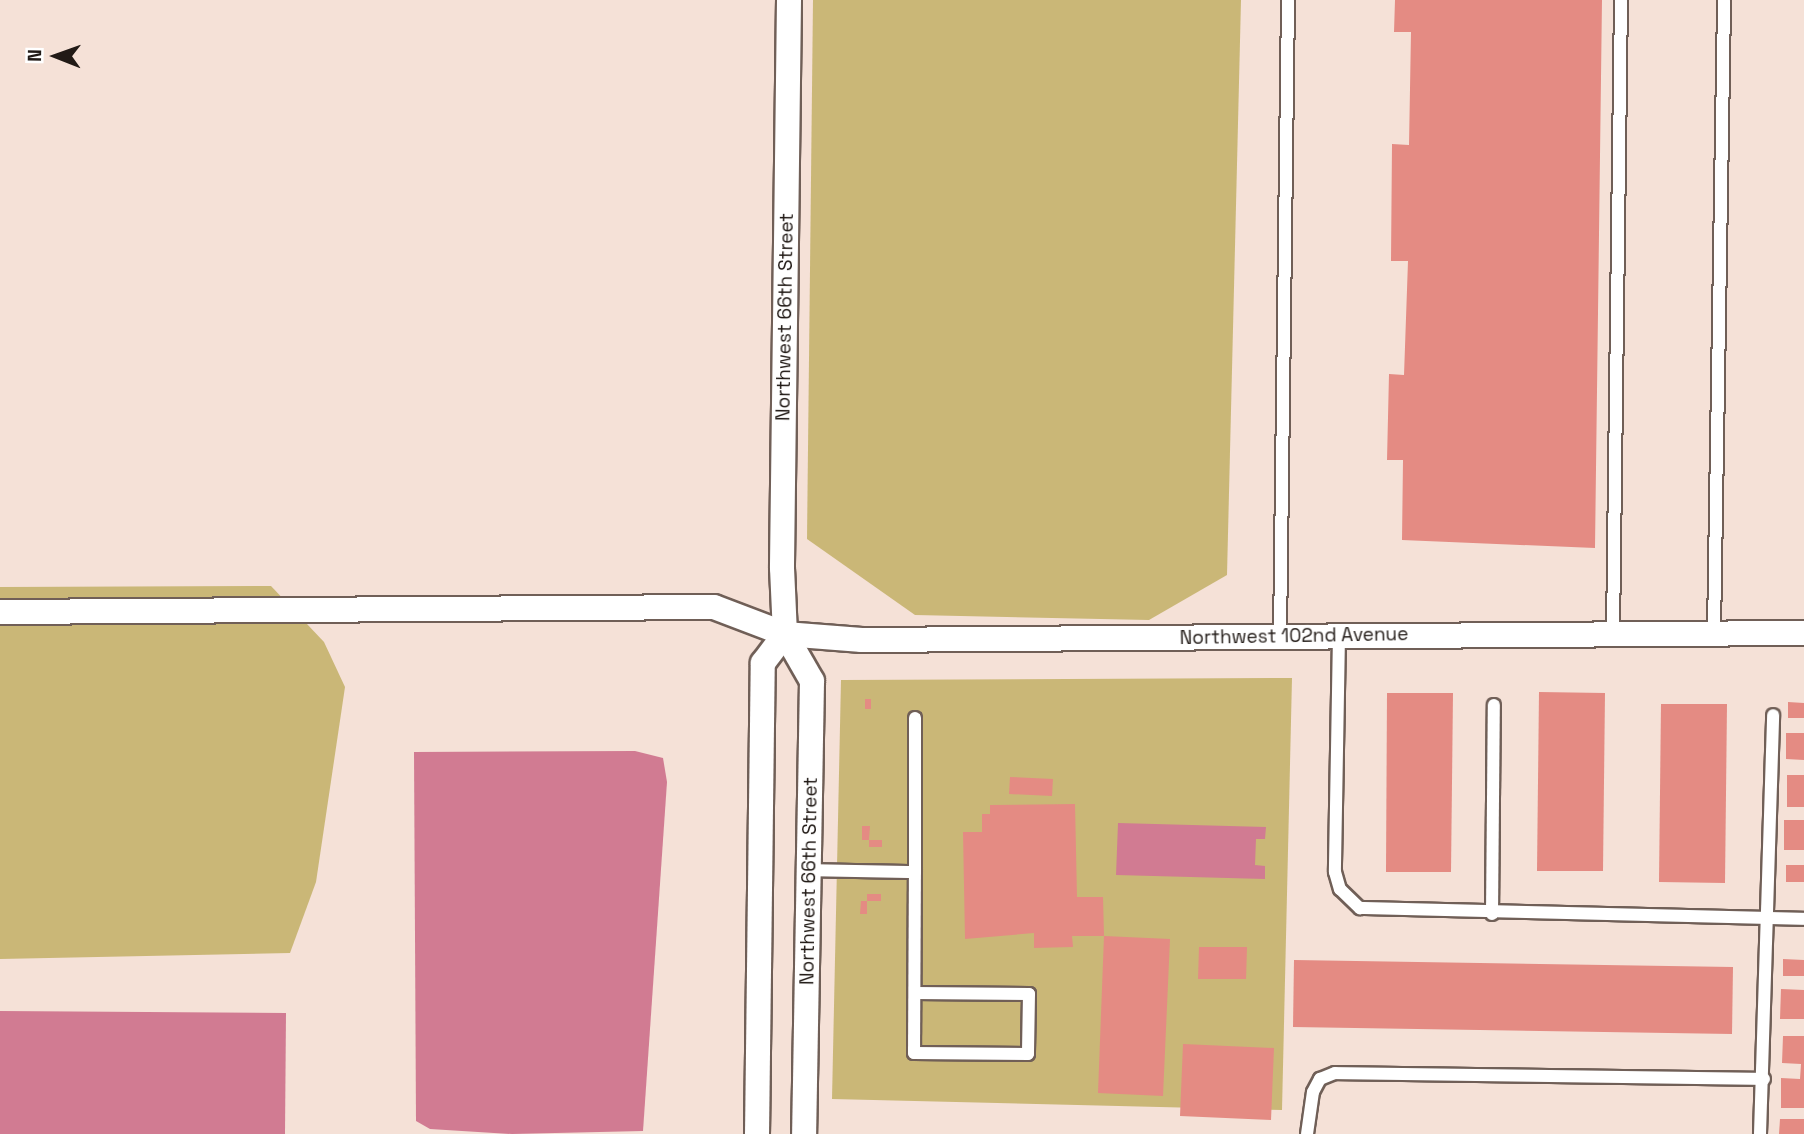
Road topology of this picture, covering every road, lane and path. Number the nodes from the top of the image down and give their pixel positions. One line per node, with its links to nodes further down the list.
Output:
1 (789, 0): 9 (street, Northwest 66th Street)
2 (1288, 0): 11 (lane)
3 (1621, 0): 6 (lane)
4 (1724, 0): 7 (lane)
5 (0, 612): 9 (street, Northwest 102nd Avenue)
6 (1613, 633): 7 (street, Northwest 102nd Avenue); 10 (street, Northwest 102nd Avenue)
7 (1714, 633): 8 (street, Northwest 102nd Avenue)
8 (1804, 633)
9 (785, 634): 11 (street, Northwest 102nd Avenue); 15 (street, Northwest 66th Street); 22 (street)
10 (1339, 635): 11 (street, Northwest 102nd Avenue); 17 (lane)
11 (1280, 636)
12 (1494, 705): 17 (lane)
13 (1773, 715): 18 (lane)
14 (915, 718): 16 (lane)
15 (809, 870): 16 (lane); 23 (street, Northwest 66th Street)
16 (915, 872): 20 (lane)
17 (1492, 914): 18 (lane)
18 (1771, 918): 19 (lane); 21 (lane)
19 (1804, 919)
20 (915, 993): 20 (lane)
21 (1764, 1079): 24 (lane); 25 (lane)
22 (757, 1134)
23 (804, 1134)
24 (1307, 1134)
25 (1760, 1134)

